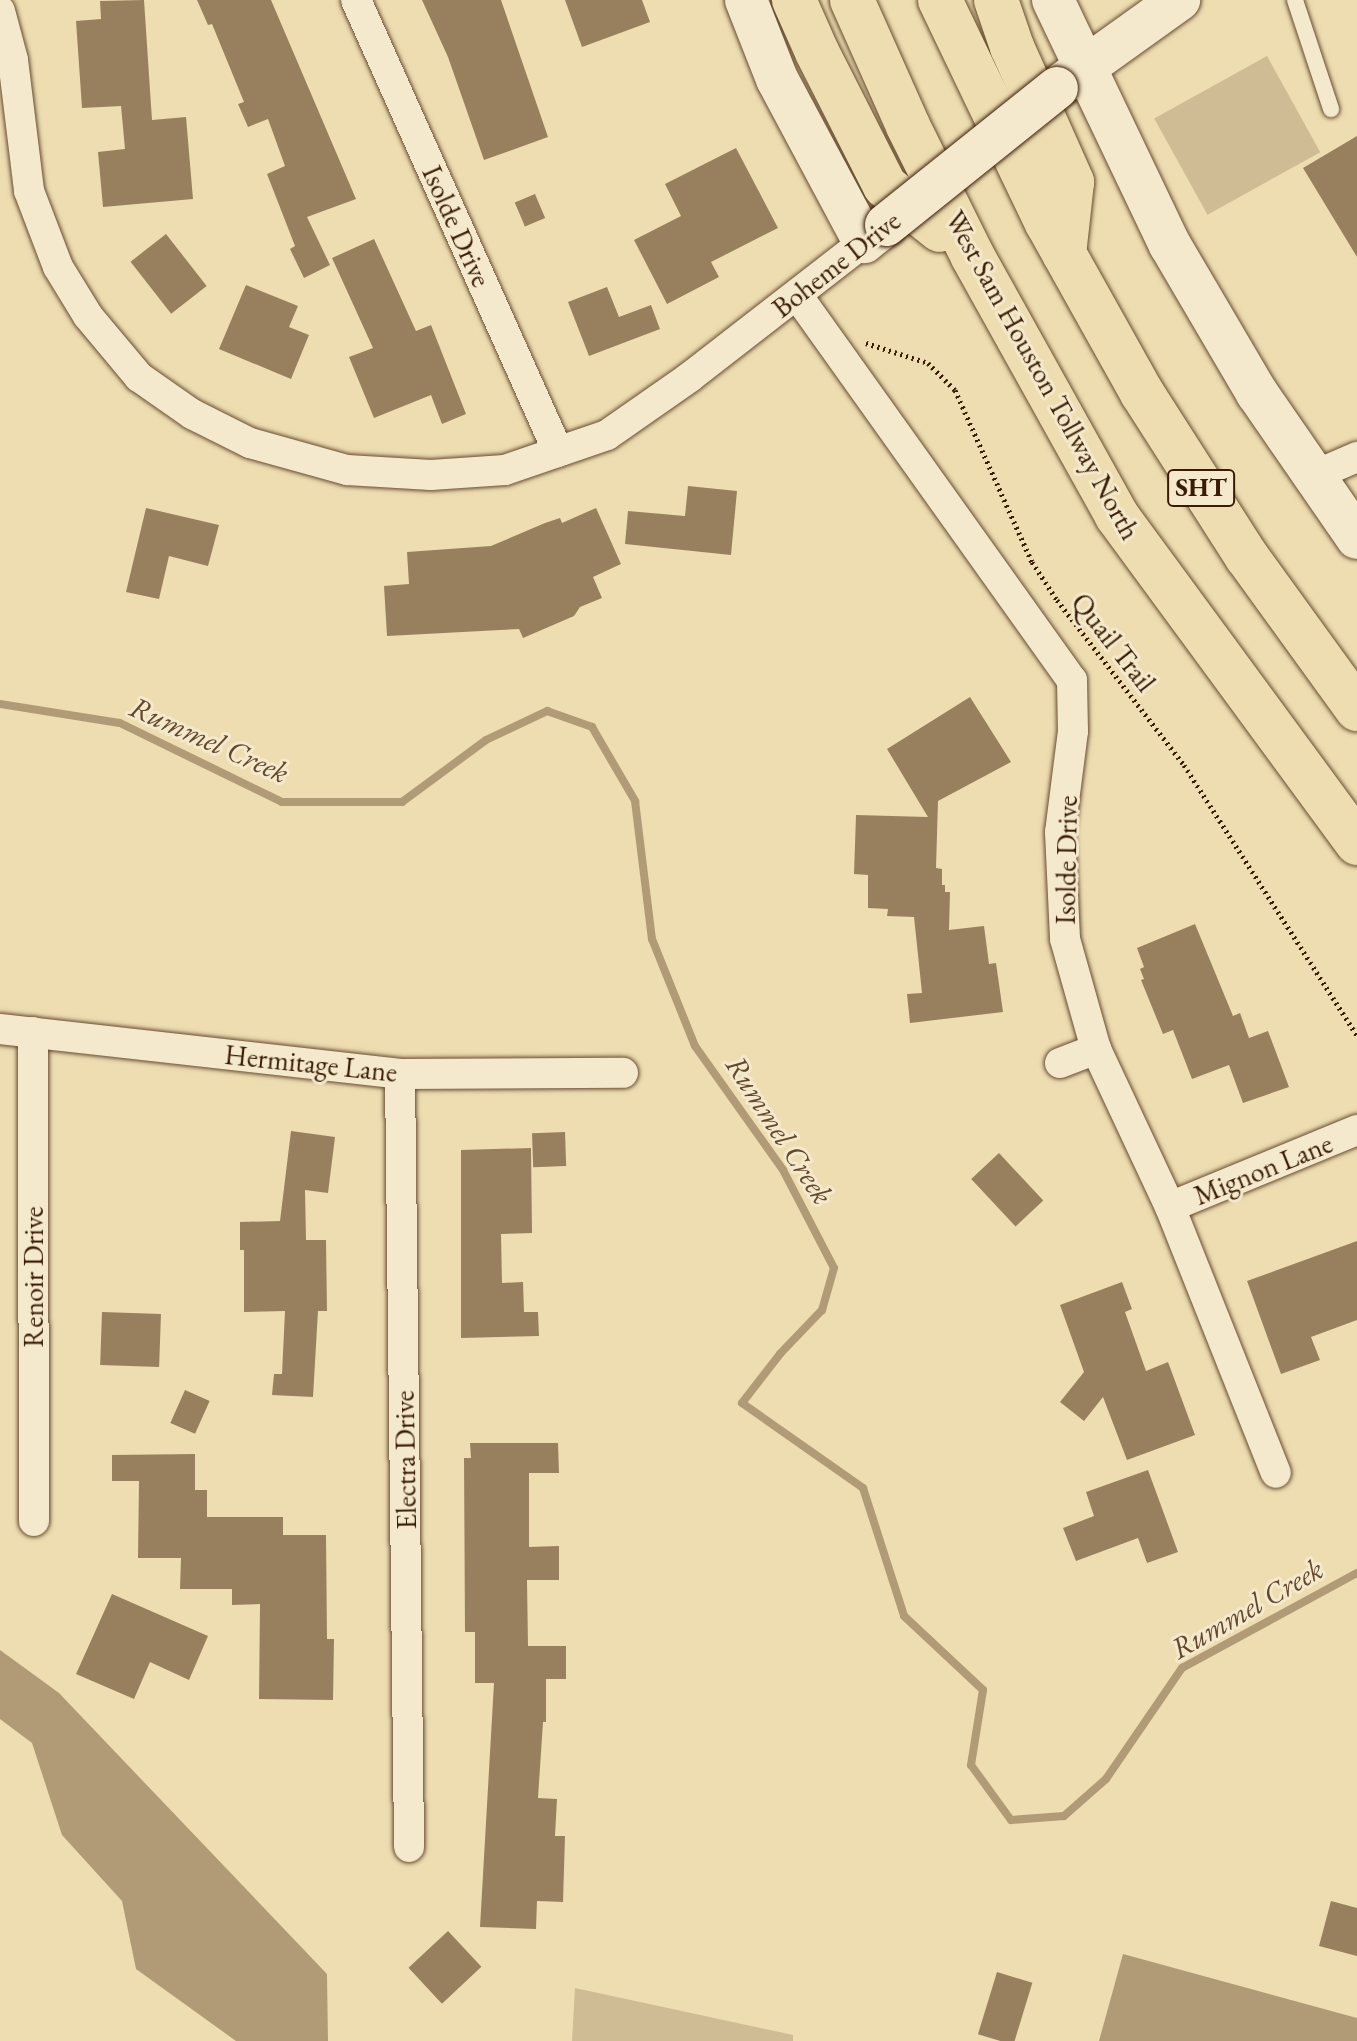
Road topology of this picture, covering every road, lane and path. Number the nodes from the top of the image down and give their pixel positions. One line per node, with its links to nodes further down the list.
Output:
1 (356, 0): 18 (street, Isolde Drive)
2 (746, 0): 13 (main road)
3 (794, 0): 15 (highway)
4 (852, 0): 15 (highway, West Sam Houston Tollway North)
5 (940, 0): 14 (highway, SHT)
6 (996, 0): 14 (highway)
7 (1053, 0): 11 (main road)
8 (1179, 0): 11 (main road, Boheme Drive)
9 (1295, 0): 12 (lane)
10 (0, 11): 18 (street)
11 (1070, 78): 13 (main road, Boheme Drive, bridge); 20 (main road)
12 (1331, 109)
13 (875, 233): 16 (street, Boheme Drive)
14 (1064, 254): 22 (highway, SHT)
15 (973, 257): 23 (highway, West Sam Houston Tollway North)
16 (797, 295): 18 (street, Boheme Drive); 27 (street, Isolde Drive)
17 (858, 337): 26 (path, Quail Trail)
18 (558, 452)
19 (1357, 457): 20 (street)
20 (1313, 476): 21 (main road)
21 (1357, 538)
22 (1357, 709)
23 (1357, 843)
24 (0, 1029): 25 (street, Hermitage Lane)
25 (33, 1032): 30 (street, Hermitage Lane); 34 (street, Renoir Drive)
26 (1357, 1036)
27 (1096, 1049): 28 (street); 32 (street, Isolde Drive)
28 (1060, 1063)
29 (623, 1073): 30 (street, Hermitage Lane)
30 (400, 1074): 35 (street, Electra Drive)
31 (1357, 1130): 32 (street, Mignon Lane)
32 (1170, 1207): 33 (street, Isolde Drive)
33 (1276, 1473)
34 (34, 1521)
35 (409, 1847)

